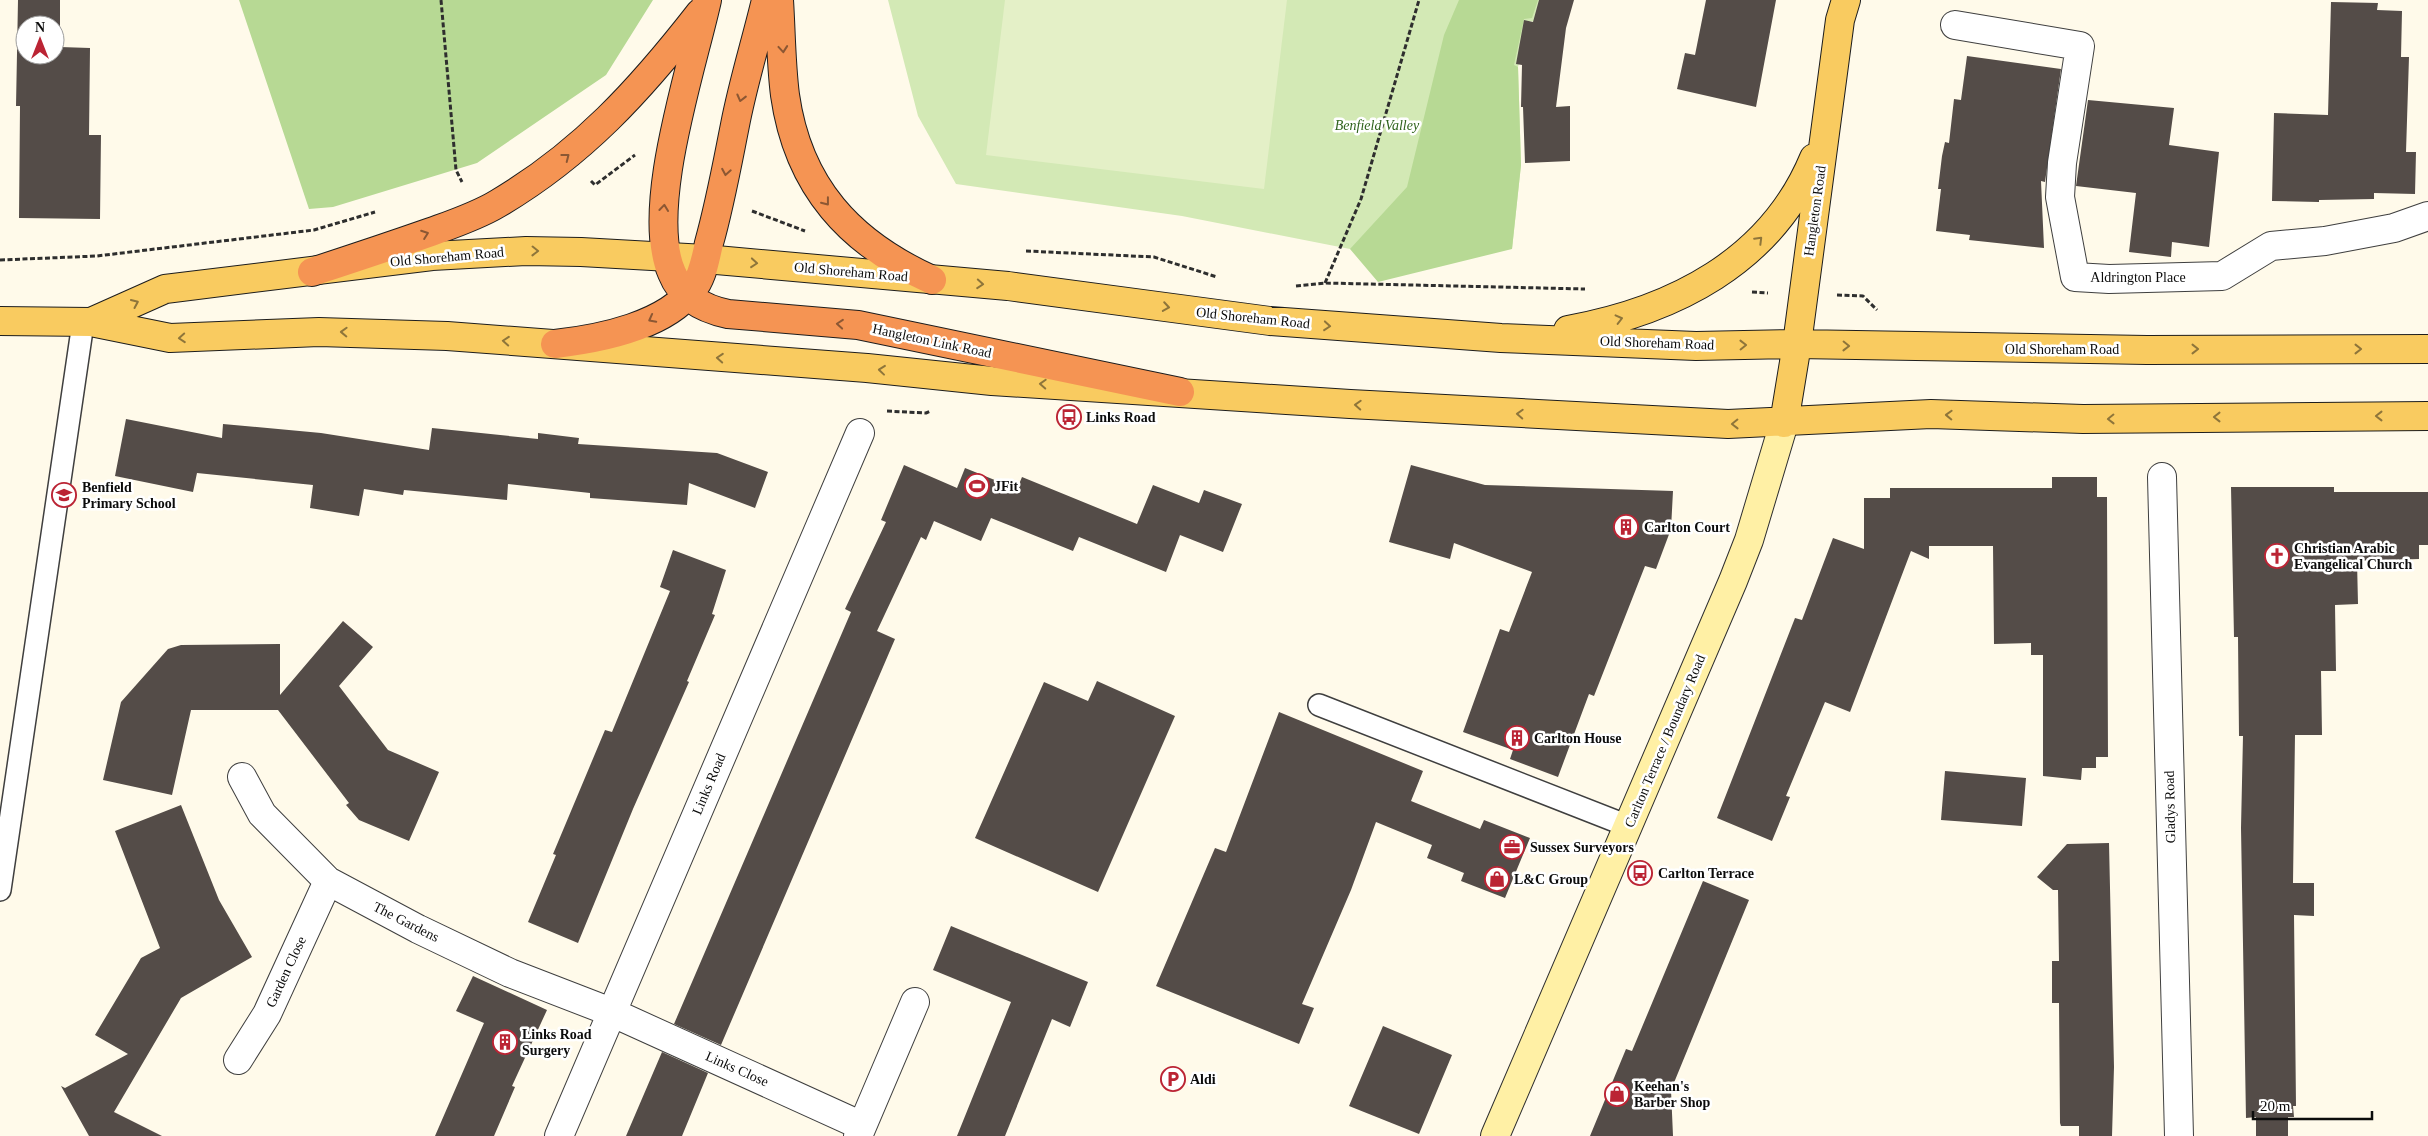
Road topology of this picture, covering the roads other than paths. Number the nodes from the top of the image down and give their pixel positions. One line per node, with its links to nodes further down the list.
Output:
1 (766, 0): 9 (highway, one-way to 9)
2 (779, 0): 11 (highway, one-way to 11)
3 (1846, 0): 6 (main road, Hangleton Road)
4 (707, 2): 8 (highway, Hangleton Link Road, one-way to 4); 10 (highway, one-way to 4)
5 (1955, 25): 7 (street, Aldrington Place)
6 (1826, 129): 15 (main road, one-way to 6); 17 (main road, Hangleton Road)
7 (2428, 216)
8 (667, 256): 9 (main road, Old Shoreham Road); 10 (main road, Old Shoreham Road, one-way to 8); 12 (highway, Hangleton Link Road)
9 (705, 259): 11 (main road, Old Shoreham Road, one-way to 11); 12 (highway)
10 (312, 272): 14 (main road, Old Shoreham Road, one-way to 10)
11 (932, 280): 15 (main road, Old Shoreham Road, one-way to 15)
12 (687, 295): 16 (highway, one-way to 16); 19 (highway, Hangleton Link Road, one-way to 12)
13 (0, 322): 14 (main road, Old Shoreham Road)
14 (87, 323): 16 (main road, Old Shoreham Road, one-way to 14); 28 (lane)
15 (1502, 338): 17 (main road, Old Shoreham Road, one-way to 17)
16 (555, 344): 19 (main road, Old Shoreham Road, one-way to 16)
17 (1797, 344): 18 (main road, Old Shoreham Road, one-way to 18); 21 (main road, Hangleton Road)
18 (2428, 349)
19 (1180, 392): 21 (main road, Old Shoreham Road, one-way to 19)
20 (2428, 416): 21 (main road, Old Shoreham Road, one-way to 21)
21 (1784, 423): 26 (main road, Carlton Terrace / Boundary Road)
22 (860, 433): 30 (street, Links Road)
23 (2162, 477): 35 (street, Gladys Road)
24 (1319, 705): 26 (lane)
25 (242, 777): 27 (street, The Gardens)
26 (1628, 826): 34 (main road, Carlton Terrace / Boundary Road)
27 (328, 880): 30 (street, The Gardens); 31 (street, Garden Close)
28 (0, 890)
29 (915, 1002): 32 (street, Links Close)
30 (611, 1012): 32 (street, Links Close); 33 (street, Links Road)
31 (238, 1060)
32 (860, 1131)
33 (559, 1136)
34 (1495, 1136)
35 (2179, 1136)

